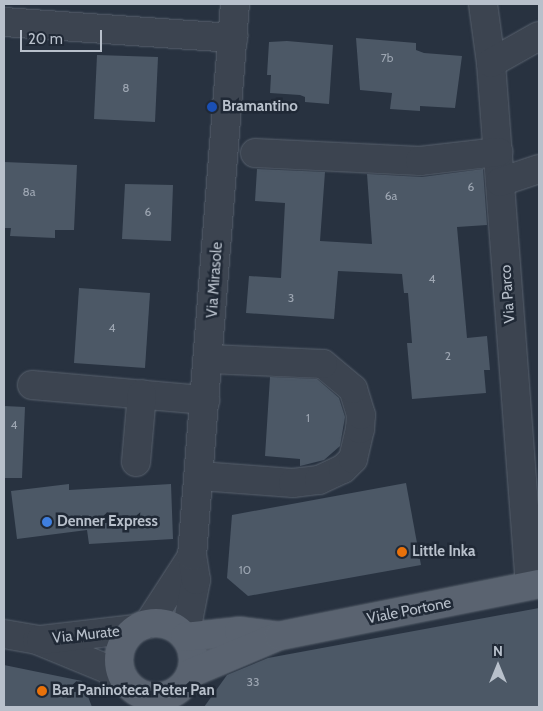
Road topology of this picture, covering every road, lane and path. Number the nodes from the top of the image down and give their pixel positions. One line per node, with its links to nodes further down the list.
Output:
1 (236, 4): 5 (street, Via Mirasole)
2 (483, 4): 6 (street, Via Parco)
3 (4, 22): 5 (street)
4 (539, 36): 6 (street)
5 (233, 38): 11 (street, Via Mirasole)
6 (491, 63): 7 (street, Via Parco)
7 (498, 152): 8 (street); 10 (street, Via Parco)
8 (255, 153)
9 (539, 168): 10 (street)
10 (500, 182): 16 (street, Via Parco)
11 (209, 359): 14 (street, Via Mirasole); 17 (street)
12 (32, 385): 13 (street)
13 (142, 394): 14 (street); 15 (street)
14 (205, 400): 17 (street, Via Mirasole)
15 (136, 462)
16 (530, 472): 19 (street, Via Parco)
17 (200, 476): 18 (street, Via Mirasole)
18 (192, 556): 20 (street, Via Mirasole); 23 (street, Via Mirasole)
19 (535, 585): 22 (main road, Viale Portone)
20 (141, 627): 23 (main road); 24 (street, Via Murate); 25 (main road)
21 (4, 634): 24 (street, Via Murate)
22 (279, 636): 23 (main road, Viale Portone); 26 (main road, Viale Portone)
23 (185, 637): 26 (main road)
24 (37, 640): 25 (street, Via Murate)
25 (129, 690): 26 (main road)
26 (181, 690)

